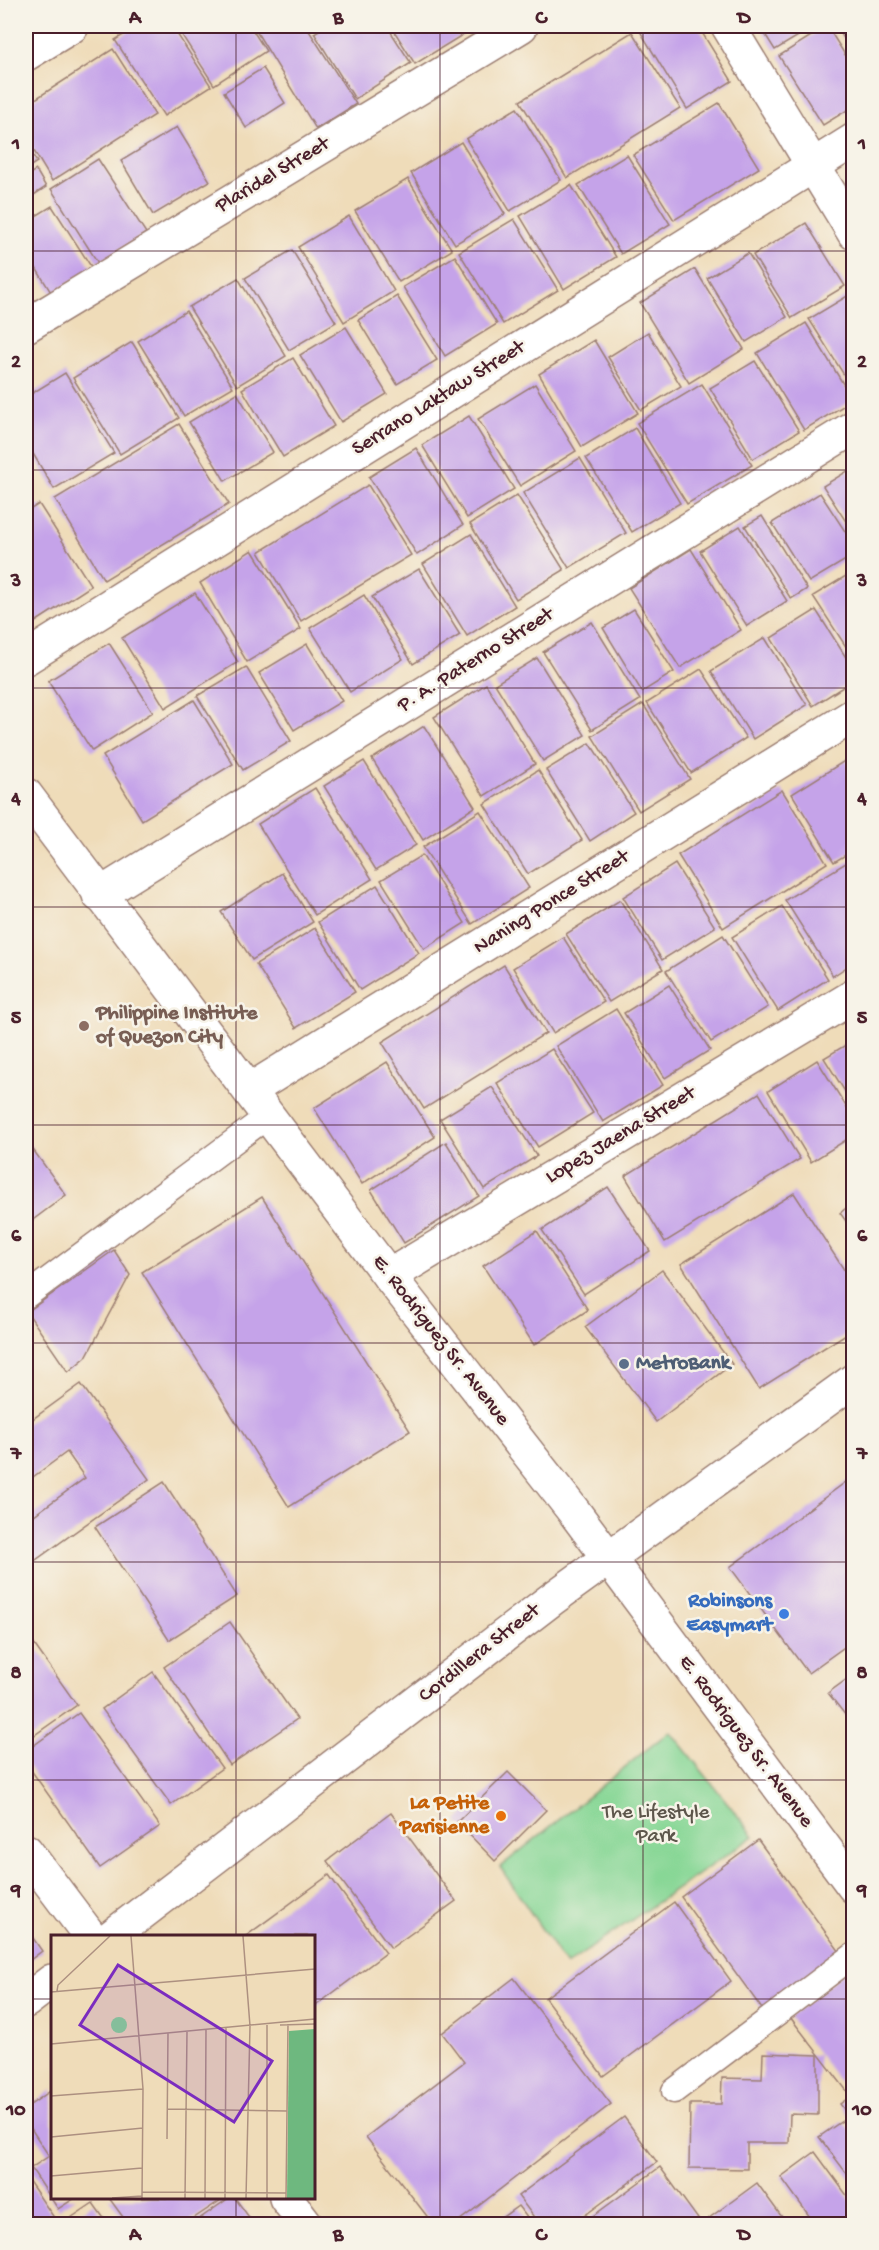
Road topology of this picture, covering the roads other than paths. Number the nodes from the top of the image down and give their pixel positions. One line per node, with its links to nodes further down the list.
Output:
1 (72, 26): 4 (street)
2 (521, 26): 8 (street, Plaridel Street)
3 (728, 26): 6 (street)
4 (26, 54)
5 (854, 140): 6 (street, Serrano Laktaw Street)
6 (812, 165): 7 (street); 10 (street, Serrano Laktaw Street)
7 (854, 233)
8 (26, 326)
9 (854, 427): 13 (street, P. A. Paterno Street)
10 (26, 658)
11 (854, 715): 15 (street, Naning Ponce Street)
12 (26, 795): 13 (street, E. Rodriguez Sr. Avenue)
13 (99, 895): 15 (street, E. Rodriguez Sr. Avenue)
14 (854, 996): 16 (street, Lopez Jaena Street)
15 (259, 1103): 16 (street, E. Rodriguez Sr. Avenue); 17 (lane)
16 (389, 1276): 19 (street, E. Rodriguez Sr. Avenue)
17 (26, 1296)
18 (854, 1380): 19 (street, Cordillera Street)
19 (609, 1559): 21 (street, E. Rodriguez Sr. Avenue); 23 (street, Cordillera Street)
20 (26, 1851): 22 (street)
21 (854, 1887)
22 (89, 1935)
23 (113, 1935)
24 (854, 1955): 27 (lane)
25 (51, 1982): 26 (street)
26 (26, 2001)
27 (674, 2091)
28 (287, 2199): 29 (street)
29 (306, 2224)

